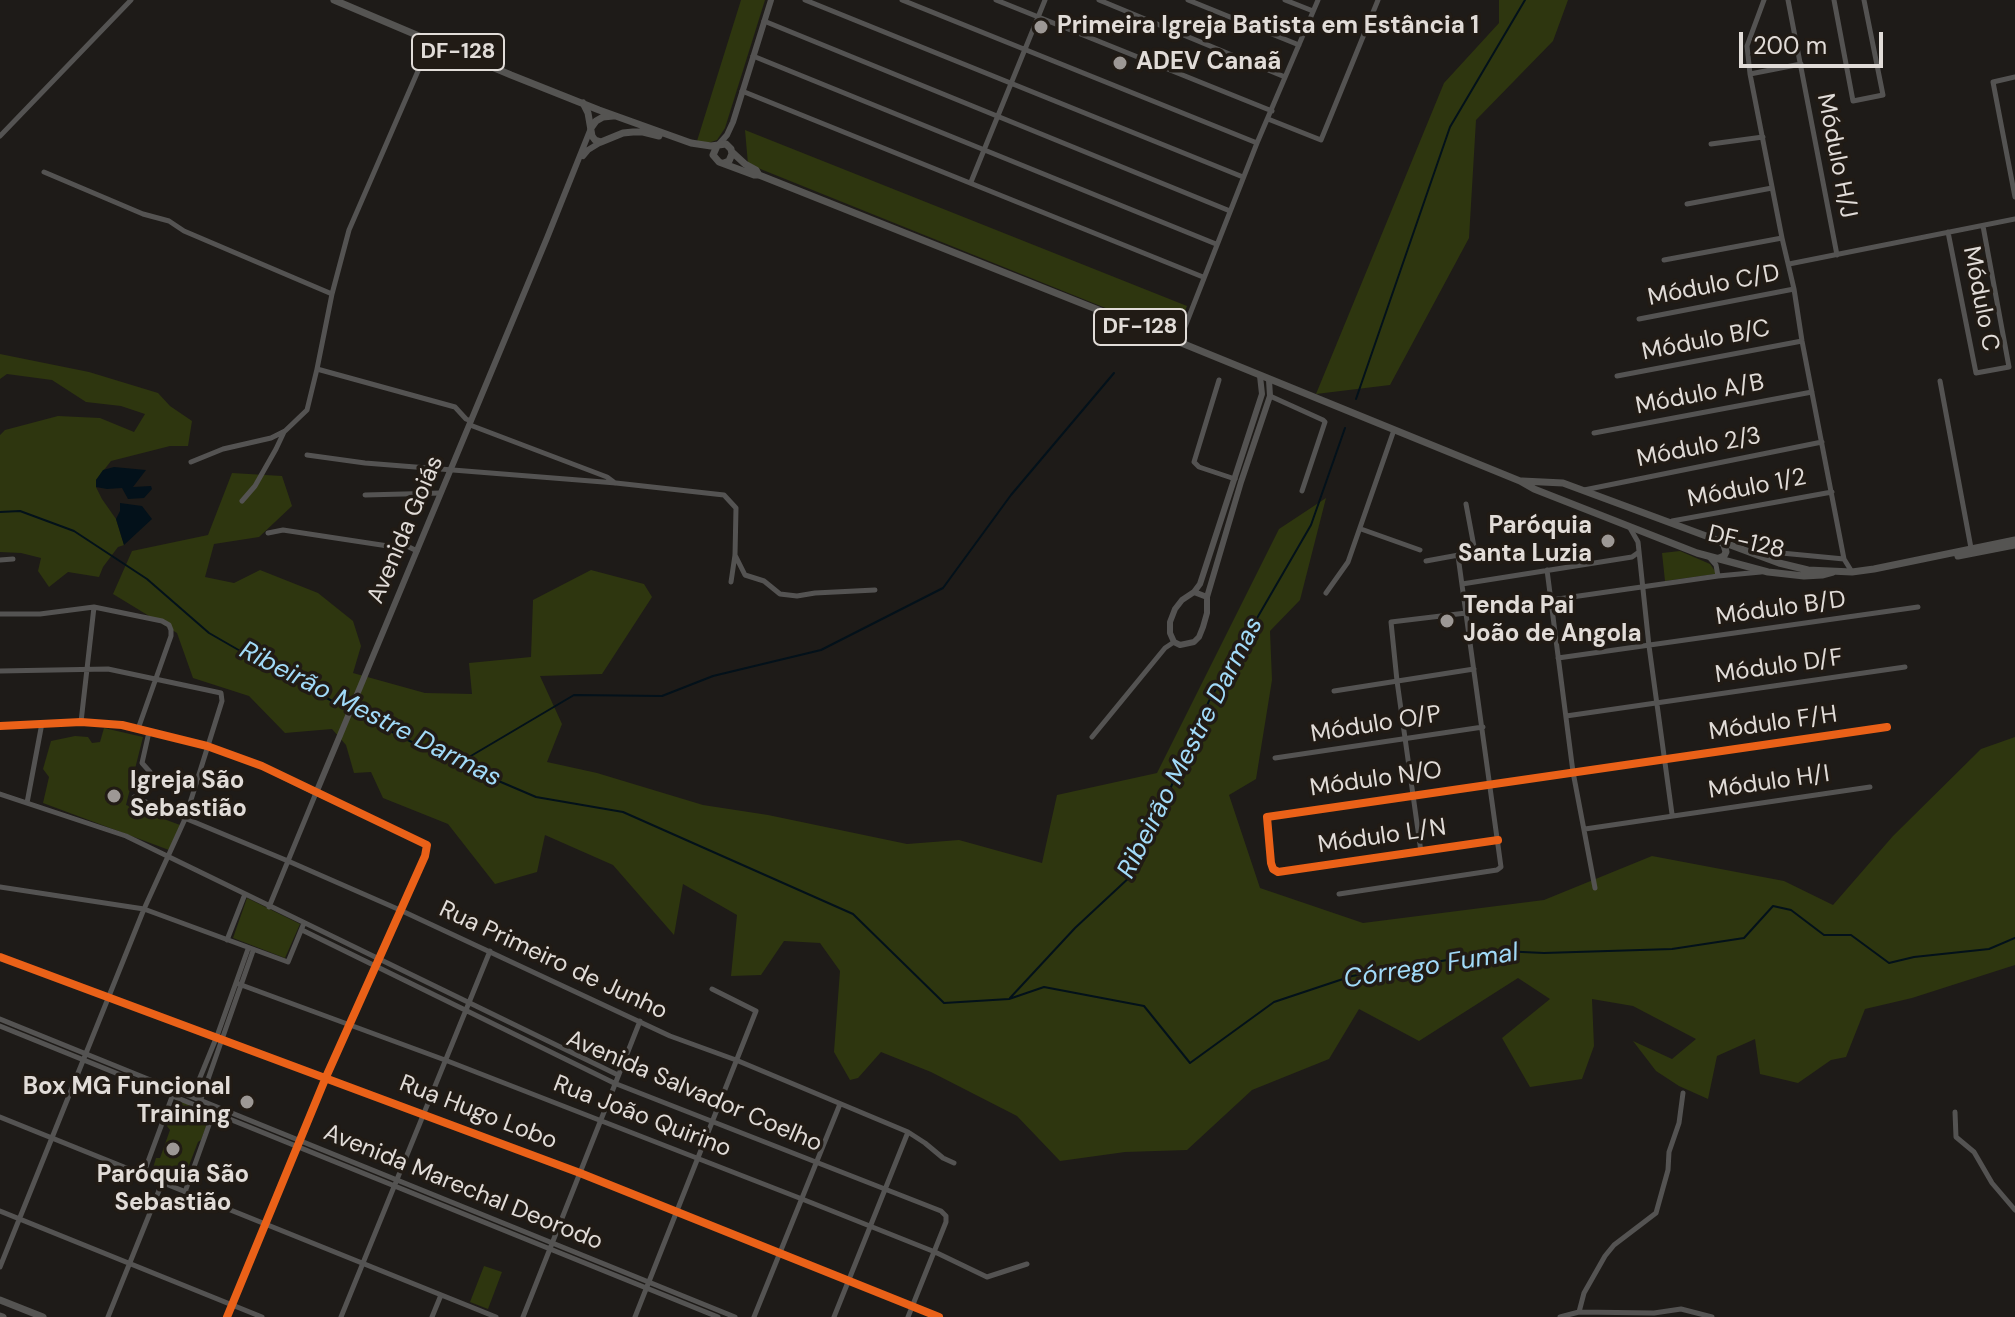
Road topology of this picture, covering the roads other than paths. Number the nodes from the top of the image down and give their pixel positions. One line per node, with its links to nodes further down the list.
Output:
1 (131, 0): 38 (street)
2 (334, 0): 20 (main road, DF-128 / DF-128)
3 (771, 0): 19 (street)
4 (805, 0): 28 (street)
5 (902, 0): 22 (street)
6 (996, 0): 18 (street)
7 (1045, 0): 18 (street)
8 (1099, 0): 26 (street)
9 (1188, 0): 21 (street)
10 (1285, 0): 17 (street)
11 (1318, 0): 17 (street)
12 (1378, 0): 34 (street)
13 (1764, 0): 25 (street)
14 (1788, 0): 24 (street, Módulo H/J)
15 (1834, 0): 16 (street)
16 (1864, 0)
17 (1313, 11): 21 (street)
18 (1038, 17): 22 (street); 31 (street)
19 (764, 21): 23 (street); 32 (street)
20 (431, 40): 30 (main road, DF-128 / DF-128); 67 (street)
21 (1299, 45): 26 (street)
22 (1025, 50): 28 (street); 41 (street)
23 (753, 56): 29 (street); 45 (street)
24 (1801, 64): 25 (street); 62 (street, Módulo H/J)
25 (1750, 74): 39 (street)
26 (1285, 77): 31 (street)
27 (2015, 77): 54 (street)
28 (1011, 84): 32 (street); 51 (street)
29 (742, 91): 35 (street); 52 (street)
30 (583, 103): 33 (main road, DF-128 / DF-128); 36 (main road)
31 (1272, 111): 34 (street)
32 (998, 116): 45 (street); 56 (street)
33 (623, 118): 36 (main road); 37 (main road); 43 (main road, DF-128 / DF-128)
34 (1268, 119): 41 (street)
35 (733, 122): 43 (street); 44 (street)
36 (591, 128): 40 (main road); 48 (street, Avenida Goiás)
37 (623, 133): 40 (main road, DF-128); 46 (main road, DF-128)
38 (0, 136)
39 (1763, 137): 42 (street); 53 (street)
40 (601, 142): 48 (street, Avenida Goiás)
41 (1257, 143): 51 (street)
42 (1711, 144)
43 (718, 145): 44 (main road, DF-128); 46 (main road)
44 (731, 149): 47 (main road); 50 (main road, DF-128 / DF-128)
45 (985, 150): 52 (street); 61 (street)
46 (714, 157): 47 (main road, DF-128)
47 (724, 163): 50 (main road, DF-128 / DF-128)
48 (577, 166): 80 (street, Avenida Goiás)
49 (44, 172): 67 (street)
50 (759, 175): 70 (main road, DF-128 / DF-128)
51 (1243, 177): 56 (street)
52 (971, 182): 65 (street)
53 (1772, 188): 55 (street); 60 (street)
54 (2015, 197)
55 (1687, 204)
56 (1230, 211): 61 (street)
57 (2015, 219): 58 (street)
58 (1983, 226): 59 (street); 59 (street, Módulo C)
59 (1948, 232): 62 (street)
60 (1782, 238): 63 (street); 64 (street)
61 (1216, 244): 65 (street)
62 (1837, 255): 64 (street)
63 (1664, 260)
64 (1789, 264): 66 (street)
65 (1203, 277): 70 (street)
66 (1794, 289): 68 (street, Módulo C/D); 69 (street)
67 (332, 294): 71 (street)
68 (1639, 319)
69 (1802, 341): 73 (street, Módulo B/C); 77 (street)
70 (1179, 342): 72 (main road, DF-128 / DF-128)
71 (317, 369): 80 (street); 82 (street)
72 (1260, 376): 75 (main road, DF-128 / DF-128); 79 (street)
73 (1617, 376)
74 (1219, 380): 90 (street)
75 (1269, 380): 78 (street); 81 (main road, DF-128 / DF-128)
76 (1940, 381): 110 (street)
77 (1812, 392): 83 (street, Módulo A/B); 85 (street)
78 (1270, 396): 79 (street); 94 (street)
79 (1259, 418): 90 (street)
80 (471, 423): 89 (street, Avenida Goiás); 92 (street)
81 (1394, 430): 91 (main road, DF-128 / DF-128); 103 (street)
82 (285, 431): 84 (street); 86 (street)
83 (1594, 433)
84 (271, 438): 86 (street); 88 (street)
85 (1822, 442): 93 (street, Módulo 2/3); 95 (street)
86 (276, 449): 98 (street)
87 (307, 455): 89 (street)
88 (191, 462)
89 (451, 469): 92 (street); 96 (street, Avenida Goiás)
90 (1238, 480): 104 (street)
91 (1520, 481): 93 (main road, DF-128 / DF-128); 100 (main road, DF-128 / DF-128)
92 (616, 483): 115 (street)
93 (1582, 490): 100 (main road); 101 (main road, DF-128 / DF-128)
94 (1302, 491)
95 (1832, 492): 101 (street, Módulo 1/2); 120 (street)
96 (441, 493): 97 (street); 113 (street, Avenida Goiás)
97 (365, 495)
98 (242, 501)
99 (1466, 504): 116 (street)
100 (1575, 505): 102 (main road, DF-128 / DF-128)
101 (1669, 522): 107 (main road, DF-128 / DF-128)
102 (1628, 526): 106 (main road, DF-128 / DF-128); 108 (street)
103 (1361, 529): 111 (street); 133 (street)
104 (1222, 532): 132 (street); 134 (street)
105 (268, 533): 113 (street)
106 (1653, 535): 108 (street); 117 (main road, DF-128 / DF-128)
107 (1720, 541): 112 (main road, DF-128 / DF-128); 117 (main road)
108 (1638, 542): 114 (street)
109 (2014, 544): 110 (main road, DF-128 / DF-128); 118 (main road, DF-128 / DF-128)
110 (1971, 548): 118 (main road, DF-128 / DF-128)
111 (1420, 550)
112 (1746, 550): 120 (street); 125 (main road, DF-128 / DF-128)
113 (417, 551): 168 (street, Avenida Goiás)
114 (1639, 552): 123 (street); 130 (street)
115 (735, 555): 128 (street); 131 (street)
116 (1458, 556): 122 (street); 129 (street)
117 (1713, 558): 124 (main road, DF-128 / DF-128); 127 (street)
118 (1933, 558): 126 (main road, DF-128 / DF-128)
119 (13, 559): 121 (street)
120 (1844, 559): 126 (street)
121 (0, 560)
122 (1426, 561)
123 (1547, 570): 129 (street); 135 (street)
124 (1766, 571): 125 (main road, DF-128 / DF-128); 127 (street)
125 (1833, 572): 126 (main road, DF-128 / DF-128)
126 (1852, 572)
127 (1718, 576): 130 (street)
128 (731, 582)
129 (1462, 584): 138 (street)
130 (1643, 587): 135 (street); 141 (street)
131 (875, 590)
132 (1194, 592): 134 (street); 140 (street)
133 (1326, 593)
134 (1207, 597): 140 (street)
135 (1551, 600): 142 (street)
136 (94, 607): 139 (street); 144 (street); 147 (street)
137 (1918, 607): 141 (street, Módulo B/D)
138 (1466, 613): 145 (street); 148 (street)
139 (0, 614)
140 (1174, 642): 159 (street)
141 (1649, 646): 142 (street); 150 (street)
142 (1558, 658): 151 (street)
143 (1905, 667): 150 (street, Módulo D/F)
144 (87, 669): 146 (street); 147 (street); 152 (street)
145 (1474, 669): 148 (street); 155 (street)
146 (0, 671)
147 (156, 678): 157 (street); 161 (street)
148 (1397, 681): 149 (street); 160 (street)
149 (1334, 691)
150 (1657, 702): 151 (street, Módulo D/F); 163 (street)
151 (1566, 716): 165 (street)
152 (81, 722): 153 (street); 157 (street)
153 (42, 723): 154 (street); 172 (street)
154 (0, 726)
155 (1483, 727): 160 (street, Módulo O/P); 166 (street)
156 (1887, 727): 163 (street, Módulo F/H)
157 (138, 729): 158 (street)
158 (149, 732): 161 (street); 164 (street)
159 (1092, 737)
160 (1405, 738): 162 (street, Módulo O/P); 170 (street)
161 (207, 746): 168 (street); 174 (street)
162 (1275, 758)
163 (1665, 760): 165 (street, Módulo F/H); 173 (street)
164 (150, 772)
165 (1573, 772): 166 (street, Módulo N/O); 175 (street)
166 (1490, 784): 170 (street, Módulo N/O); 176 (street)
167 (1870, 787): 173 (street, Módulo H/I)
168 (316, 793): 179 (street, Avenida Goiás); 187 (street)
169 (0, 794): 172 (street, Avenida Salvador Coelho)
170 (1413, 795): 177 (street); 180 (street, Módulo N/O)
171 (134, 797): 174 (street, Rua Primeiro de Junho)
172 (27, 803): 178 (street, Avenida Salvador Coelho)
173 (1672, 814): 175 (street, Módulo H/I)
174 (185, 819): 178 (street); 179 (street, Rua Primeiro de Junho)
175 (1585, 829): 182 (street)
176 (1498, 840): 177 (street, Módulo L/N); 184 (street)
177 (1421, 852): 180 (street, Módulo L/N)
178 (168, 858): 183 (street, Avenida Salvador Coelho); 186 (street)
179 (288, 861): 185 (street, Avenida Goiás); 187 (street, Rua Primeiro de Junho)
180 (1273, 869)
181 (0, 887): 186 (street)
182 (1595, 888)
183 (245, 894): 185 (street, Avenida Salvador Coelho); 190 (street)
184 (1339, 894)
185 (269, 907): 188 (street, Avenida Salvador Coelho)
186 (144, 909): 190 (street); 197 (street)
187 (400, 910): 192 (street, Rua Primeiro de Junho); 194 (street)
188 (304, 923): 189 (street); 194 (street, Avenida Salvador Coelho)
189 (302, 930): 191 (street); 194 (street, Avenida Salvador Coelho)
190 (227, 940): 191 (street)
191 (251, 950): 195 (street)
192 (490, 951): 198 (street); 200 (street, Rua Primeiro de Junho)
193 (0, 957): 197 (street, Rua Hugo Lobo)
194 (376, 963): 198 (street, Avenida Salvador Coelho); 201 (street)
195 (239, 984): 201 (street, Rua João Quirino); 203 (street)
196 (712, 989): 206 (street)
197 (108, 997): 203 (street, Rua Hugo Lobo); 204 (street)
198 (467, 1007): 205 (street); 207 (street, Avenida Salvador Coelho); 209 (street, Avenida Salvador Coelho)
199 (0, 1019): 204 (street, Avenida Marechal Deorodo)
200 (640, 1021): 206 (street, Rua Primeiro de Junho); 207 (street)
201 (349, 1024): 205 (street, Rua João Quirino); 208 (street)
202 (0, 1026): 204 (street, Avenida Marechal Deorodo)
203 (220, 1037): 208 (street, Rua Hugo Lobo); 212 (street); 213 (street)
204 (85, 1057): 210 (street, Avenida Marechal Deorodo); 222 (street)
205 (445, 1060): 217 (street); 219 (street, Rua João Quirino)
206 (736, 1060): 214 (street, Rua Primeiro de Junho); 220 (street)
207 (618, 1075): 209 (street)
208 (326, 1077): 217 (street, Rua Hugo Lobo); 223 (street)
209 (614, 1083): 219 (street); 220 (street, Avenida Salvador Coelho)
210 (173, 1093): 212 (street, Avenida Marechal Deorodo); 213 (street, Avenida Marechal Deorodo); 228 (street)
211 (1683, 1093): 253 (street)
212 (192, 1097): 213 (street, Avenida Marechal Deorodo)
213 (199, 1104): 215 (street, Avenida Marechal Deorodo)
214 (840, 1104): 221 (street, Rua Primeiro de Junho); 225 (street)
215 (215, 1110): 223 (street, Avenida Marechal Deorodo); 232 (street)
216 (1955, 1112): 234 (street)
217 (423, 1114): 227 (street, Rua Hugo Lobo); 230 (street)
218 (0, 1117): 222 (street)
219 (600, 1120): 224 (street, Rua João Quirino); 227 (street)
220 (713, 1121): 224 (street); 225 (street, Avenida Salvador Coelho)
221 (908, 1132): 226 (street, Rua Primeiro de Junho); 231 (street)
222 (52, 1139): 228 (street); 237 (street)
223 (298, 1144): 230 (street, Avenida Marechal Deorodo); 238 (street)
224 (698, 1159): 233 (street, Rua João Quirino); 236 (street)
225 (816, 1162): 231 (street, Avenida Salvador Coelho); 233 (street)
226 (954, 1163)
227 (580, 1173): 236 (street, Rua Hugo Lobo); 240 (street)
228 (143, 1176): 229 (street)
229 (162, 1183): 232 (street); 243 (street)
230 (395, 1183): 240 (street, Avenida Marechal Deorodo); 244 (street)
231 (885, 1189): 239 (street); 241 (street, Avenida Salvador Coelho)
232 (185, 1192): 238 (street)
233 (802, 1199): 239 (street, Rua João Quirino); 242 (street)
234 (2015, 1210)
235 (0, 1211): 237 (street)
236 (677, 1211): 242 (street, Rua Hugo Lobo); 248 (street)
237 (19, 1219): 243 (street); 246 (street)
238 (265, 1224): 244 (street); 251 (street)
239 (870, 1226): 241 (street, Rua João Quirino); 247 (street)
240 (551, 1246): 248 (street, Avenida Marechal Deorodo); 261 (street)
241 (935, 1252): 245 (street, Rua João Quirino); 252 (street)
242 (780, 1253): 247 (street, Rua Hugo Lobo); 265 (street)
243 (129, 1264): 251 (street); 255 (street)
244 (363, 1264): 249 (street); 258 (street)
245 (1027, 1264)
246 (0, 1267)
247 (848, 1280): 252 (street, Rua Hugo Lobo); 266 (street)
248 (647, 1286): 262 (street); 263 (street, Avenida Marechal Deorodo); 264 (street, Avenida Marechal Deorodo)
249 (441, 1295): 259 (street); 260 (street)
250 (0, 1300): 254 (main road)
251 (232, 1305): 256 (street); 257 (street)
252 (913, 1306): 267 (street); 268 (street, Rua Hugo Lobo)
253 (1579, 1312): 269 (street); 270 (street)
254 (43, 1317)
255 (108, 1317)
256 (227, 1317)
257 (262, 1317)
258 (341, 1317)
259 (432, 1317)
260 (496, 1317)
261 (523, 1317)
262 (635, 1317)
263 (718, 1317)
264 (735, 1317)
265 (754, 1317)
266 (834, 1317)
267 (908, 1317)
268 (939, 1317)
269 (1560, 1317)
270 (1712, 1317)

